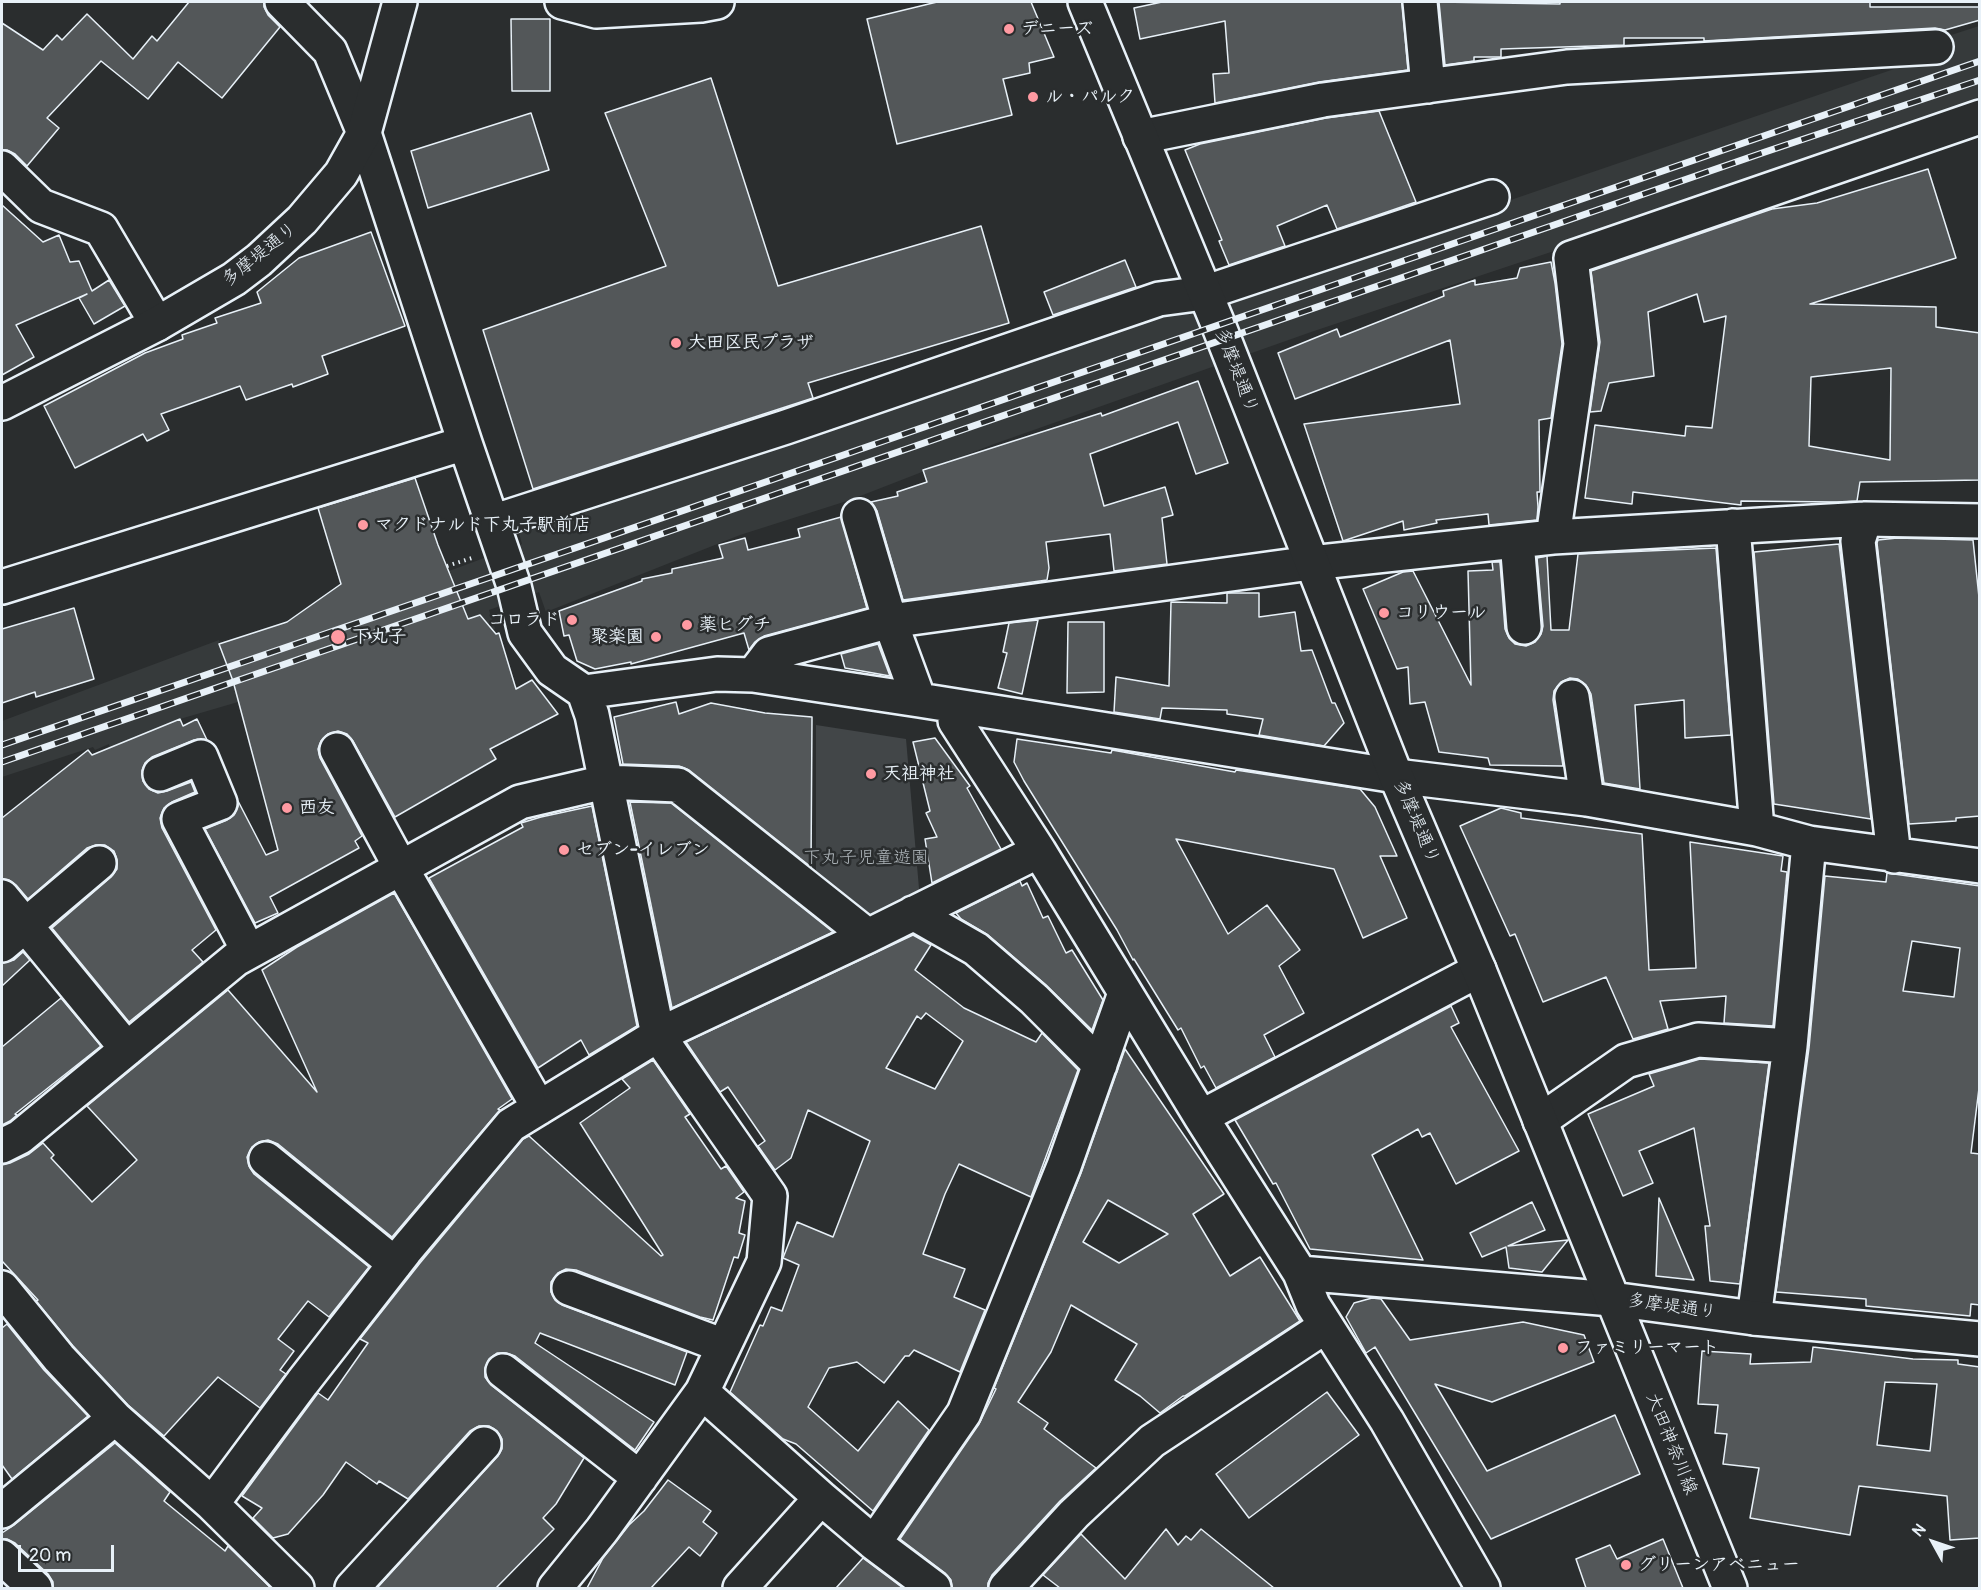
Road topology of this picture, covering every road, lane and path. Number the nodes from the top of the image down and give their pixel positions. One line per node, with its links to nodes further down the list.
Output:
1 (282, 2): 11 (street)
2 (400, 2): 11 (street, 多摩堤通り)
3 (562, 2): 7 (street)
4 (717, 2): 7 (street)
5 (1085, 2): 12 (street, 多摩堤通り)
6 (1420, 2): 9 (street)
7 (623, 6)
8 (1936, 47): 9 (street)
9 (1428, 86): 12 (street)
10 (1980, 117): 24 (street)
11 (364, 133): 16 (street, 多摩堤通り); 18 (street)
12 (1140, 137): 15 (street, 多摩堤通り)
13 (2, 168): 16 (street)
14 (1492, 197): 15 (street)
15 (1204, 293): 21 (street); 26 (street, 多摩堤通り)
16 (157, 324): 17 (street, 多摩堤通り)
17 (2, 403)
18 (465, 443): 21 (street); 27 (street)
19 (859, 516): 28 (street)
20 (1980, 521): 23 (street)
21 (492, 522): 31 (street)
22 (1733, 526): 23 (street); 24 (street); 40 (street)
23 (1862, 530): 43 (street)
24 (1552, 537): 25 (street)
25 (1517, 541): 26 (street); 29 (street)
26 (1311, 563): 28 (street); 37 (street, 多摩堤通り)
27 (2, 587)
28 (890, 621): 30 (street); 33 (street)
29 (1524, 627)
30 (753, 675): 31 (street); 33 (street)
31 (584, 692): 38 (street)
32 (1572, 697): 39 (street)
33 (919, 700): 34 (street)
34 (956, 706): 37 (street); 42 (street)
35 (337, 750): 46 (street)
36 (159, 774): 51 (street)
37 (1396, 776): 39 (street); 52 (street, 多摩堤通り)
38 (605, 782): 46 (street); 50 (street); 54 (street)
39 (1587, 800): 40 (street)
40 (1757, 829): 41 (street)
41 (1809, 843): 43 (street); 55 (street)
42 (1039, 851): 48 (street); 53 (street)
43 (1894, 855): 45 (street)
44 (99, 862): 49 (street)
45 (1980, 866)
46 (401, 868): 51 (street); 58 (street)
47 (2, 897): 49 (street)
48 (913, 913): 50 (street); 57 (street)
49 (13, 935): 56 (street)
50 (867, 936): 54 (street)
51 (249, 952): 56 (street)
52 (1479, 970): 59 (street); 60 (street, 多摩堤通り)
53 (1125, 993): 57 (street); 59 (street)
54 (658, 1035): 58 (street); 71 (street)
55 (1790, 1046): 60 (street); 68 (street)
56 (127, 1049): 61 (street)
57 (1100, 1065): 80 (street)
58 (539, 1108): 63 (street)
59 (1201, 1118): 64 (street)
60 (1540, 1121): 67 (street, 多摩堤通り)
61 (2, 1146)
62 (266, 1159): 63 (street)
63 (395, 1264): 78 (street)
64 (1300, 1273): 67 (street); 69 (street)
65 (2, 1288): 74 (street)
66 (569, 1288): 71 (street)
67 (1612, 1299): 68 (street, 多摩堤通り); 90 (street, 大田神奈川線)
68 (1754, 1318): 70 (street, 多摩堤通り)
69 (1326, 1326): 88 (street); 89 (street)
70 (1980, 1339)
71 (724, 1346): 73 (street)
72 (503, 1371): 76 (street)
73 (702, 1392): 76 (street); 77 (street)
74 (115, 1418): 78 (street); 79 (street)
75 (484, 1444): 84 (street)
76 (639, 1478): 85 (street)
77 (821, 1498): 80 (street); 86 (street)
78 (212, 1504): 82 (street)
79 (2, 1511)
80 (874, 1543): 87 (street)
81 (2, 1557): 83 (street)
82 (282, 1584)
83 (35, 1588)
84 (352, 1588)
85 (555, 1588)
86 (740, 1588)
87 (934, 1588)
88 (1006, 1588)
89 (1483, 1588)
90 (1730, 1588)

